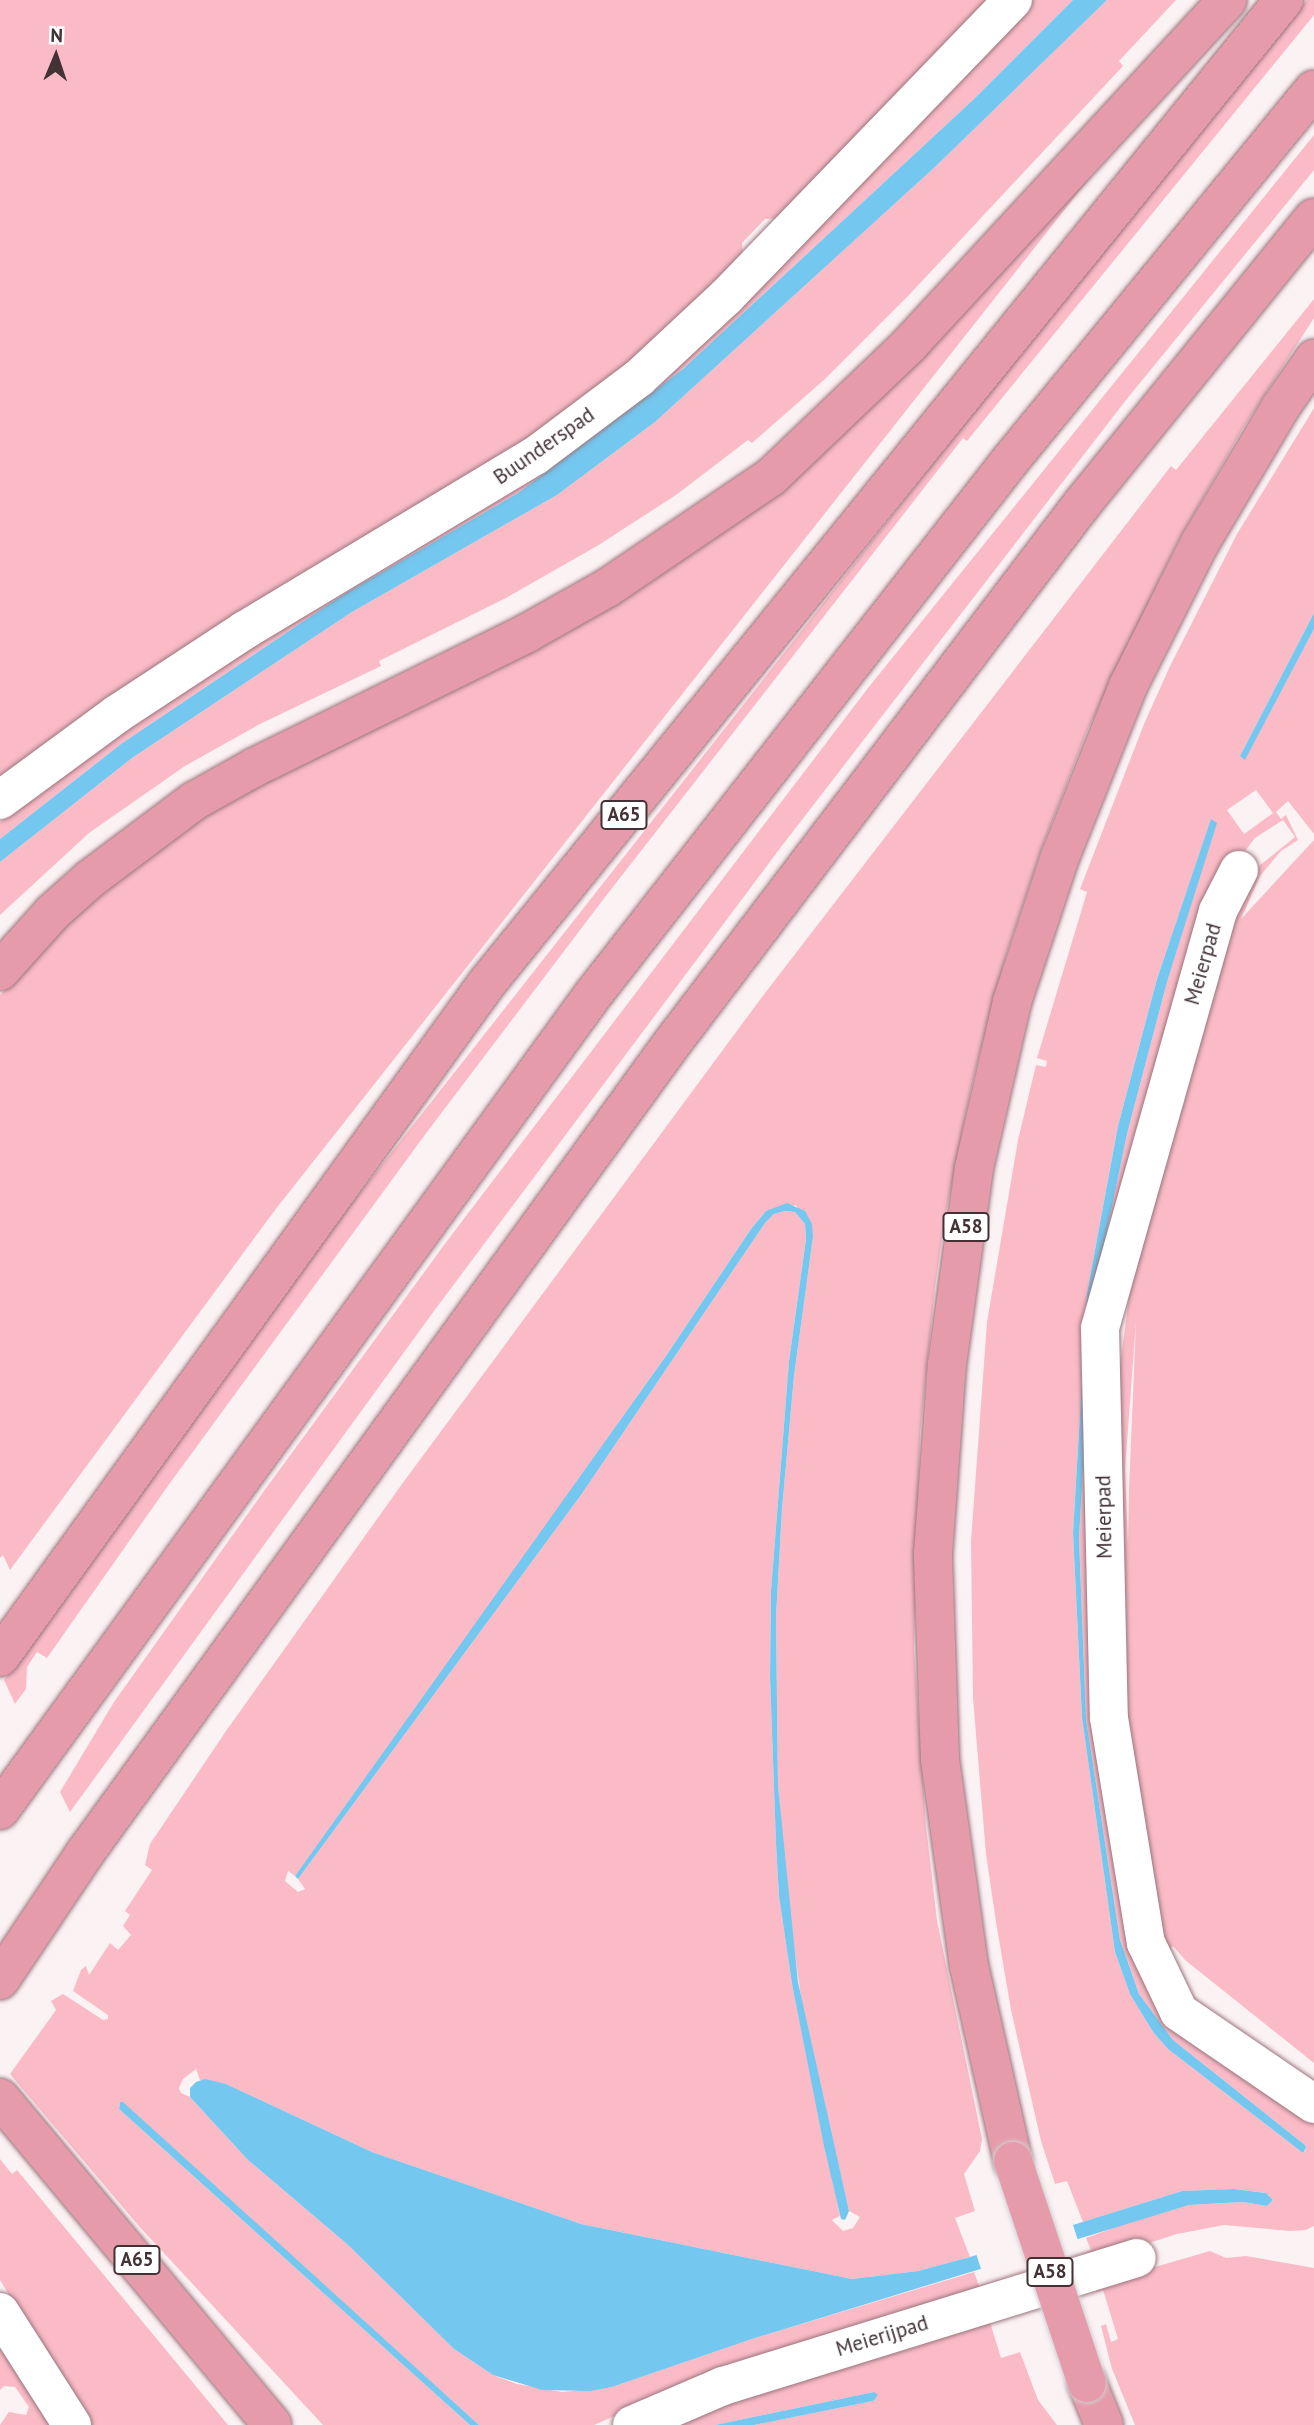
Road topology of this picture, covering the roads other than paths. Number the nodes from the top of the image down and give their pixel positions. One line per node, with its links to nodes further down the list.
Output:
1 (1013, 0): 7 (street, Buunderspad)
2 (1227, 0): 9 (highway)
3 (1284, 0): 10 (highway, A65)
4 (1314, 90): 11 (highway)
5 (1314, 218): 12 (highway)
6 (1314, 359): 20 (highway, A58, bridge)
7 (0, 800)
8 (1239, 870): 14 (street, Meierpad)
9 (0, 971)
10 (0, 1657)
11 (0, 1810)
12 (0, 1980)
13 (0, 2098): 18 (highway, A65)
14 (1314, 2104)
15 (1137, 2258): 19 (street, Meierijpad)
16 (0, 2312): 17 (street)
17 (72, 2425)
18 (272, 2425)
19 (632, 2425)
20 (1104, 2425)

